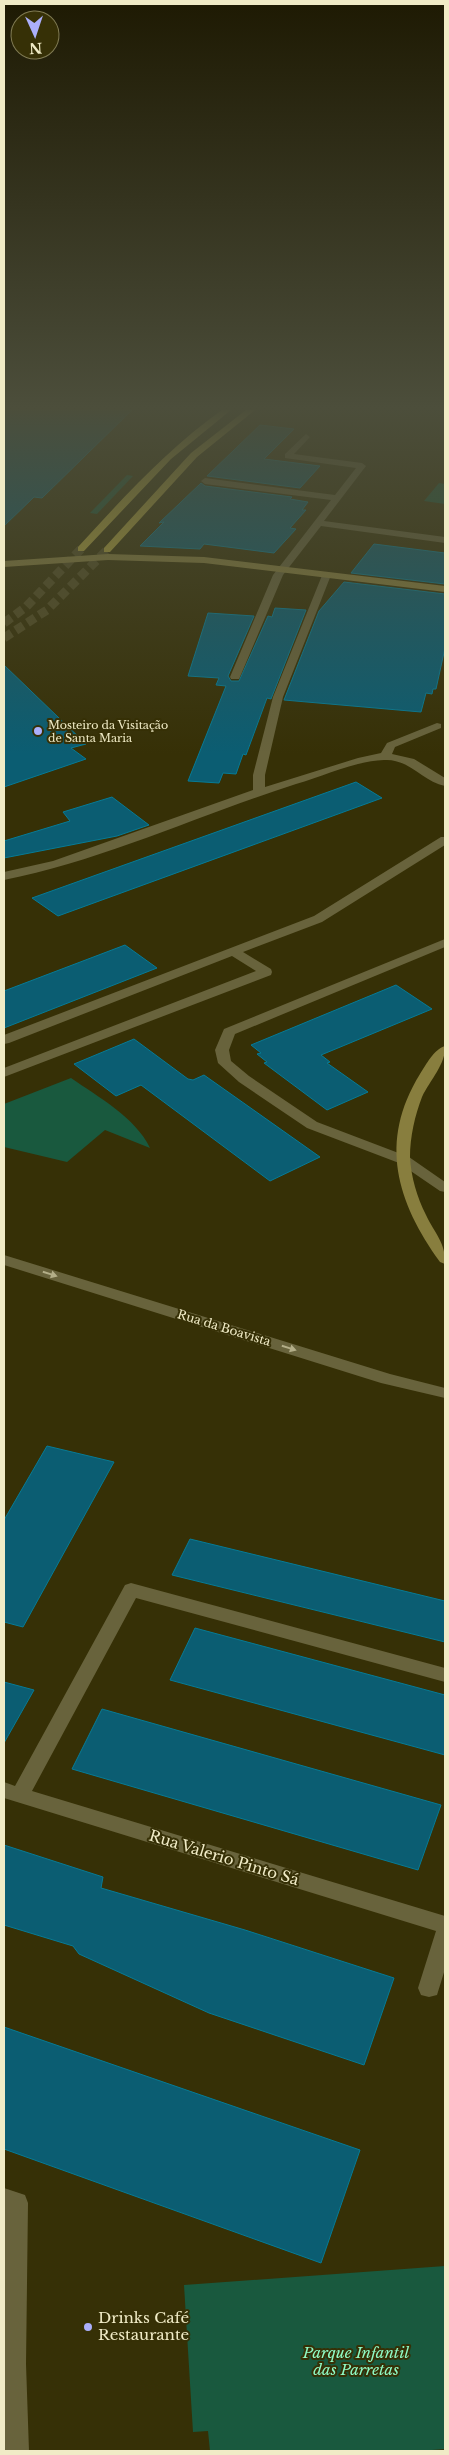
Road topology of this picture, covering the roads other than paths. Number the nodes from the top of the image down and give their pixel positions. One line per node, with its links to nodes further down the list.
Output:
1 (104, 525): 6 (highway)
2 (130, 525): 7 (highway)
3 (319, 525): 10 (street)
4 (332, 525): 5 (street)
5 (445, 540)
6 (81, 549)
7 (107, 550)
8 (68, 559): 9 (street); 10 (street); 11 (street)
9 (4, 564)
10 (281, 570): 12 (street); 14 (street)
11 (4, 573)
12 (326, 576): 13 (street); 18 (street)
13 (445, 589)
14 (235, 677)
15 (437, 726): 16 (street)
16 (385, 756): 17 (street); 18 (street)
17 (445, 783)
18 (259, 792): 20 (street)
19 (445, 840): 22 (street)
20 (4, 876)
21 (445, 943): 26 (street)
22 (234, 952): 23 (street); 25 (street)
23 (4, 1040)
24 (445, 1050): 26 (street)
25 (4, 1073)
26 (404, 1160): 27 (street); 28 (street)
27 (445, 1188)
28 (445, 1259)
29 (4, 1260): 30 (street, Rua da Boavista, one-way to 30)
30 (445, 1393)
31 (445, 1675): 32 (street)
32 (12, 1792): 33 (street, Rua Valerio Pinto Sá)
33 (445, 1925)
34 (445, 1934): 35 (street)
35 (429, 1988)
36 (4, 2199): 37 (street)
37 (9, 2365): 38 (street)
38 (17, 2451)

